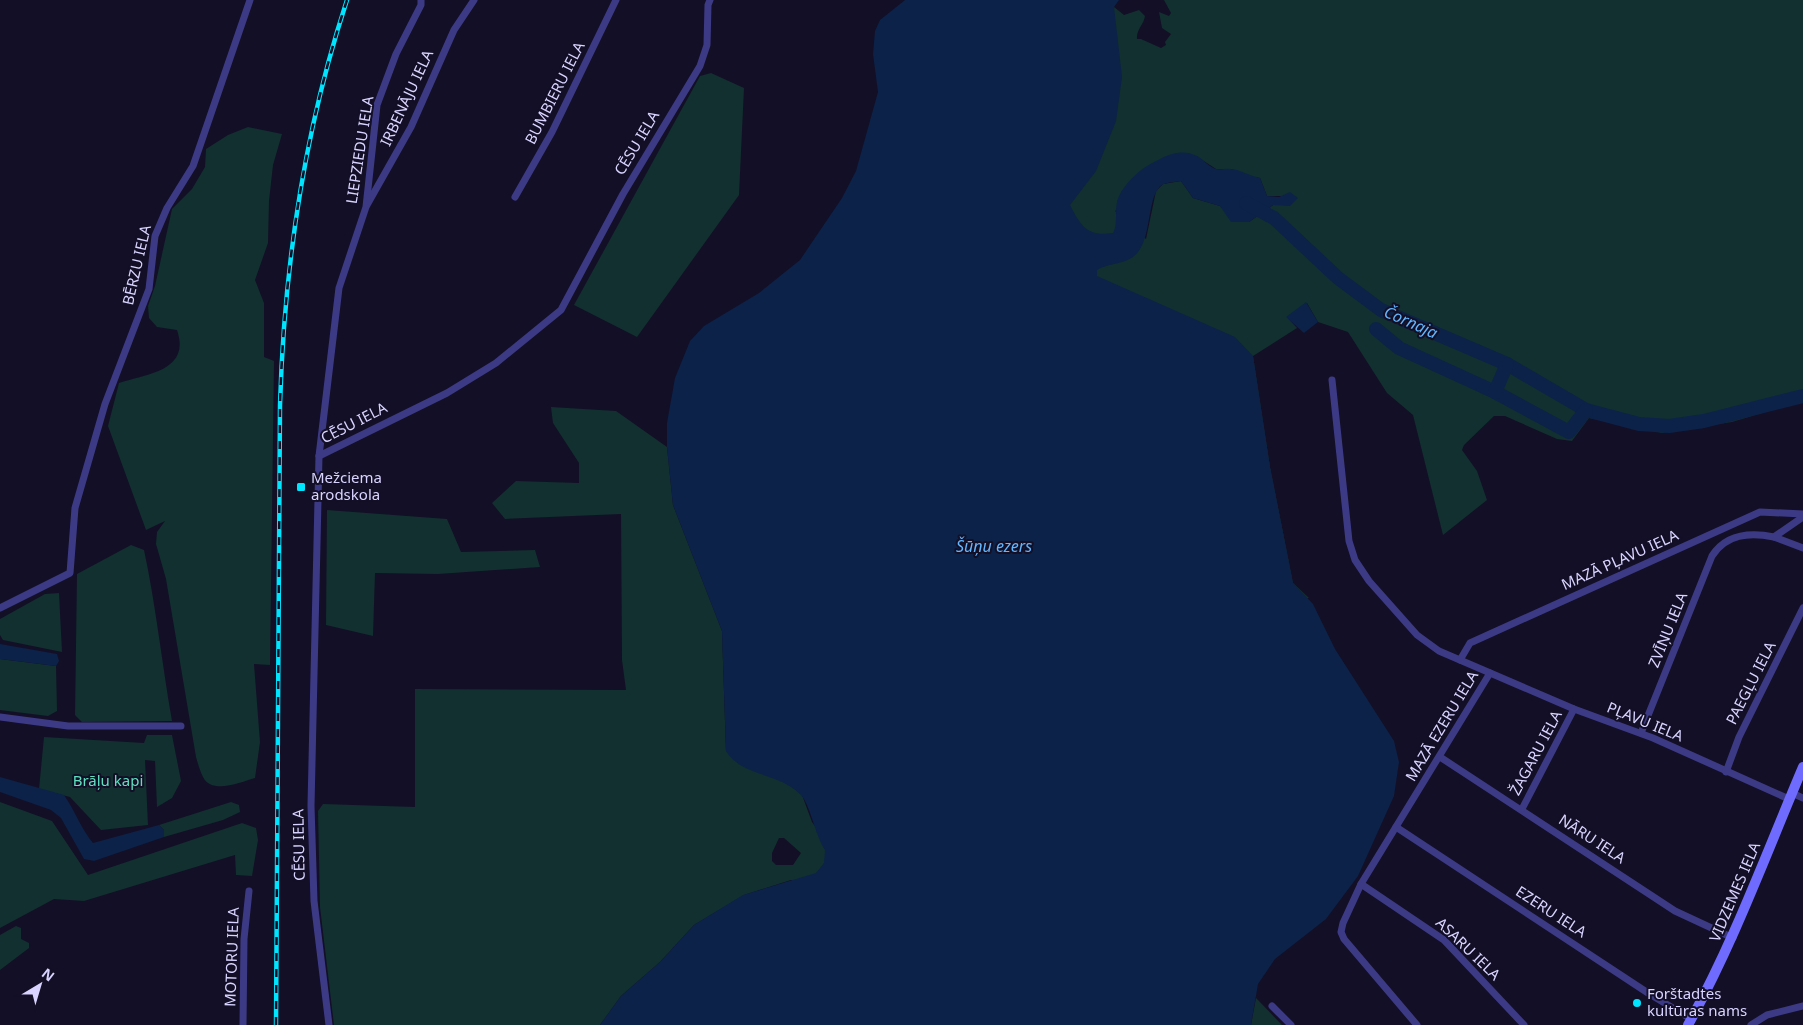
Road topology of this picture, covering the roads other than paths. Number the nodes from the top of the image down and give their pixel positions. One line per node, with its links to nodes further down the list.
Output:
1 (250, 0): 13 (street, BĒRZU IELA)
2 (421, 0): 7 (street, LIEPZIEDU IELA)
3 (474, 0): 7 (street, IRBENĀJU IELA)
4 (616, 0): 6 (street, BUMBIERU IELA)
5 (710, 0): 9 (street, CĒSU IELA)
6 (515, 197)
7 (366, 207): 9 (street, LIEPZIEDU IELA)
8 (1332, 380): 15 (street, MAZĀ EZERU IELA)
9 (319, 456): 35 (street, CĒSU IELA)
10 (1803, 515): 11 (street); 15 (street, MAZĀ PĻAVU IELA)
11 (1774, 537): 12 (street); 20 (street, ZVĪŅU IELA)
12 (1803, 548)
13 (0, 608)
14 (1803, 608): 23 (street, PAEGĻU IELA)
15 (1460, 660): 16 (street, MAZĀ EZERU IELA)
16 (1490, 673): 17 (street, PĻAVU IELA); 21 (street, MAZĀ EZERU IELA)
17 (1574, 709): 20 (street, PĻAVU IELA); 26 (street, ŽAGARU IELA)
18 (0, 717): 19 (street)
19 (181, 726)
20 (1641, 733): 23 (street, PĻAVU IELA)
21 (1440, 757): 26 (street, NĀRU IELA); 27 (street, MAZĀ EZERU IELA)
22 (1803, 767): 24 (street, VIDZEMES IELA)
23 (1726, 772): 24 (street, PĻAVU IELA)
24 (1791, 796): 25 (street, PĻAVU IELA); 30 (street, VIDZEMES IELA)
25 (1803, 798)
26 (1522, 809): 30 (street, NĀRU IELA)
27 (1396, 827): 28 (street, MAZĀ EZERU IELA); 33 (street, EZERU IELA)
28 (1360, 884): 37 (street, MAZĀ EZERU IELA); 38 (street, ASARU IELA)
29 (249, 891): 34 (street, MOTORU IELA)
30 (1733, 938): 33 (street, VIDZEMES IELA)
31 (1272, 1006): 36 (street)
32 (1803, 1006): 39 (street)
33 (1690, 1022)
34 (243, 1025)
35 (329, 1025)
36 (1291, 1025)
37 (1417, 1025)
38 (1524, 1025)
39 (1752, 1025)

